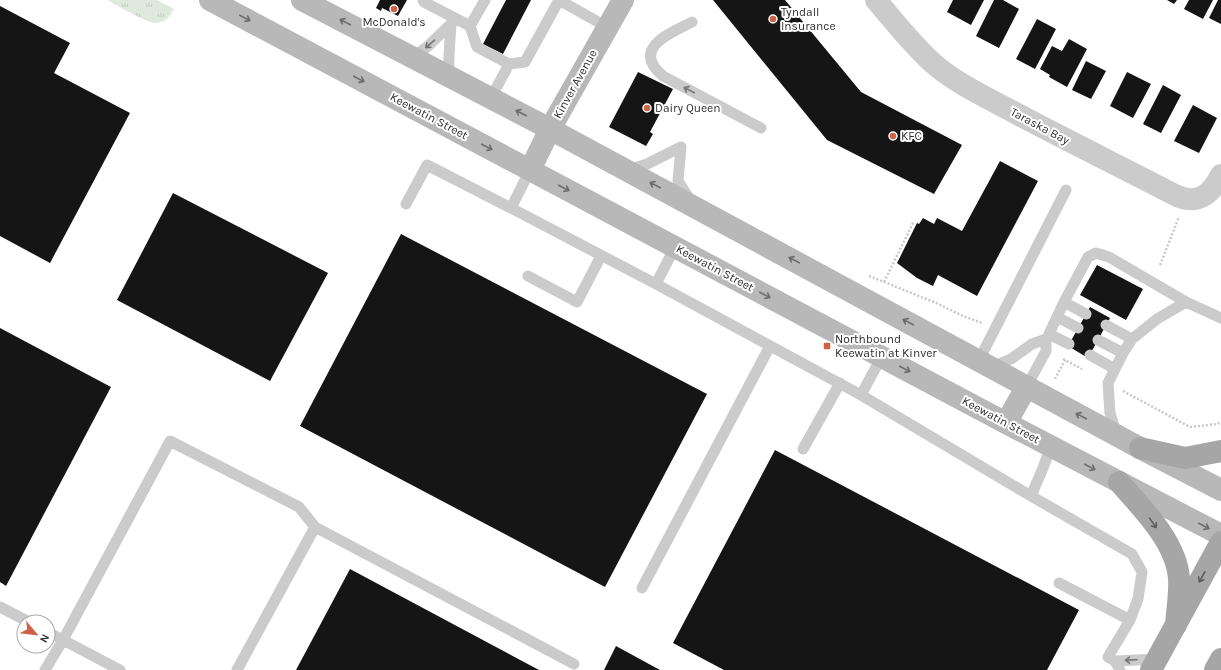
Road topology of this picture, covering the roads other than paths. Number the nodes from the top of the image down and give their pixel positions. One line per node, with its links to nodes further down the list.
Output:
1 (210, 0): 19 (main road, Keewatin Street, one-way to 19)
2 (302, 0): 8 (main road)
3 (423, 0): 9 (lane)
4 (485, 0): 11 (lane)
5 (559, 0): 12 (lane); 14 (lane)
6 (623, 0): 12 (main road, Kinver Avenue)
7 (876, 0): 21 (street, Taraska Bay)
8 (325, 5): 13 (main road, one-way to 8)
9 (453, 22): 11 (lane); 13 (lane, one-way to 13); 15 (lane)
10 (692, 22): 17 (lane, one-way to 10)
11 (470, 26): 14 (lane)
12 (607, 28): 18 (main road, Kinver Avenue)
13 (412, 57): 15 (main road)
14 (509, 64): 16 (lane)
15 (449, 76): 16 (main road)
16 (491, 98): 18 (main road, one-way to 16)
17 (761, 128)
18 (550, 129): 19 (main road, Kinver Avenue); 20 (main road)
19 (530, 170): 25 (lane); 26 (main road, Keewatin Street, one-way to 26)
20 (627, 170): 24 (main road, one-way to 20); 24 (lane)
21 (1221, 175)
22 (1066, 190): 45 (lane)
23 (406, 204): 25 (lane)
24 (694, 206): 45 (main road, one-way to 24)
25 (511, 208): 27 (lane)
26 (675, 247): 29 (lane); 43 (main road, Keewatin Street, one-way to 43)
27 (601, 256): 28 (lane); 29 (lane)
28 (528, 276)
29 (656, 284): 41 (lane)
30 (1064, 302): 31 (lane); 32 (lane); 33 (lane)
31 (1186, 302): 34 (lane); 38 (lane)
32 (1086, 314)
33 (1057, 317): 36 (lane); 37 (lane)
34 (1221, 318)
35 (1106, 325): 38 (lane)
36 (1078, 328)
37 (1047, 336): 40 (lane); 45 (lane); 48 (lane)
38 (1132, 339): 42 (lane)
39 (1098, 340): 42 (lane)
40 (1069, 344)
41 (770, 346): 47 (lane); 63 (lane)
42 (1123, 353): 46 (lane)
43 (882, 356): 49 (lane); 50 (main road, Keewatin Street, one-way to 50)
44 (1090, 356): 46 (lane)
45 (986, 364): 48 (main road)
46 (1115, 369): 51 (lane)
47 (840, 384): 49 (lane); 54 (lane)
48 (1027, 386): 50 (main road); 51 (main road, one-way to 48)
49 (861, 395): 58 (lane)
50 (1006, 423): 52 (main road, Keewatin Street)
51 (1116, 434): 53 (main road)
52 (1051, 446): 56 (main road, Keewatin Street, one-way to 56); 58 (lane)
53 (1140, 448): 55 (main road); 57 (main road)
54 (804, 449)
55 (1221, 451)
56 (1119, 482): 60 (main road, Keewatin Street, one-way to 60); 67 (main road, one-way to 67)
57 (1221, 490)
58 (1031, 496): 66 (lane)
59 (315, 527): 69 (lane); 71 (lane); 76 (lane)
60 (1221, 535)
61 (1221, 542): 67 (main road, one-way to 67)
62 (1059, 583): 66 (lane)
63 (642, 588)
64 (0, 607): 65 (lane)
65 (16, 615)
66 (1130, 620): 73 (lane)
67 (1176, 625): 72 (main road)
68 (56, 636): 69 (lane)
69 (63, 640): 74 (lane); 75 (lane)
70 (1221, 659): 77 (main road)
71 (574, 664)
72 (1154, 664): 73 (lane, one-way to 73)
73 (1117, 665)
74 (45, 670)
75 (120, 670)
76 (237, 670)
77 (1215, 670)

